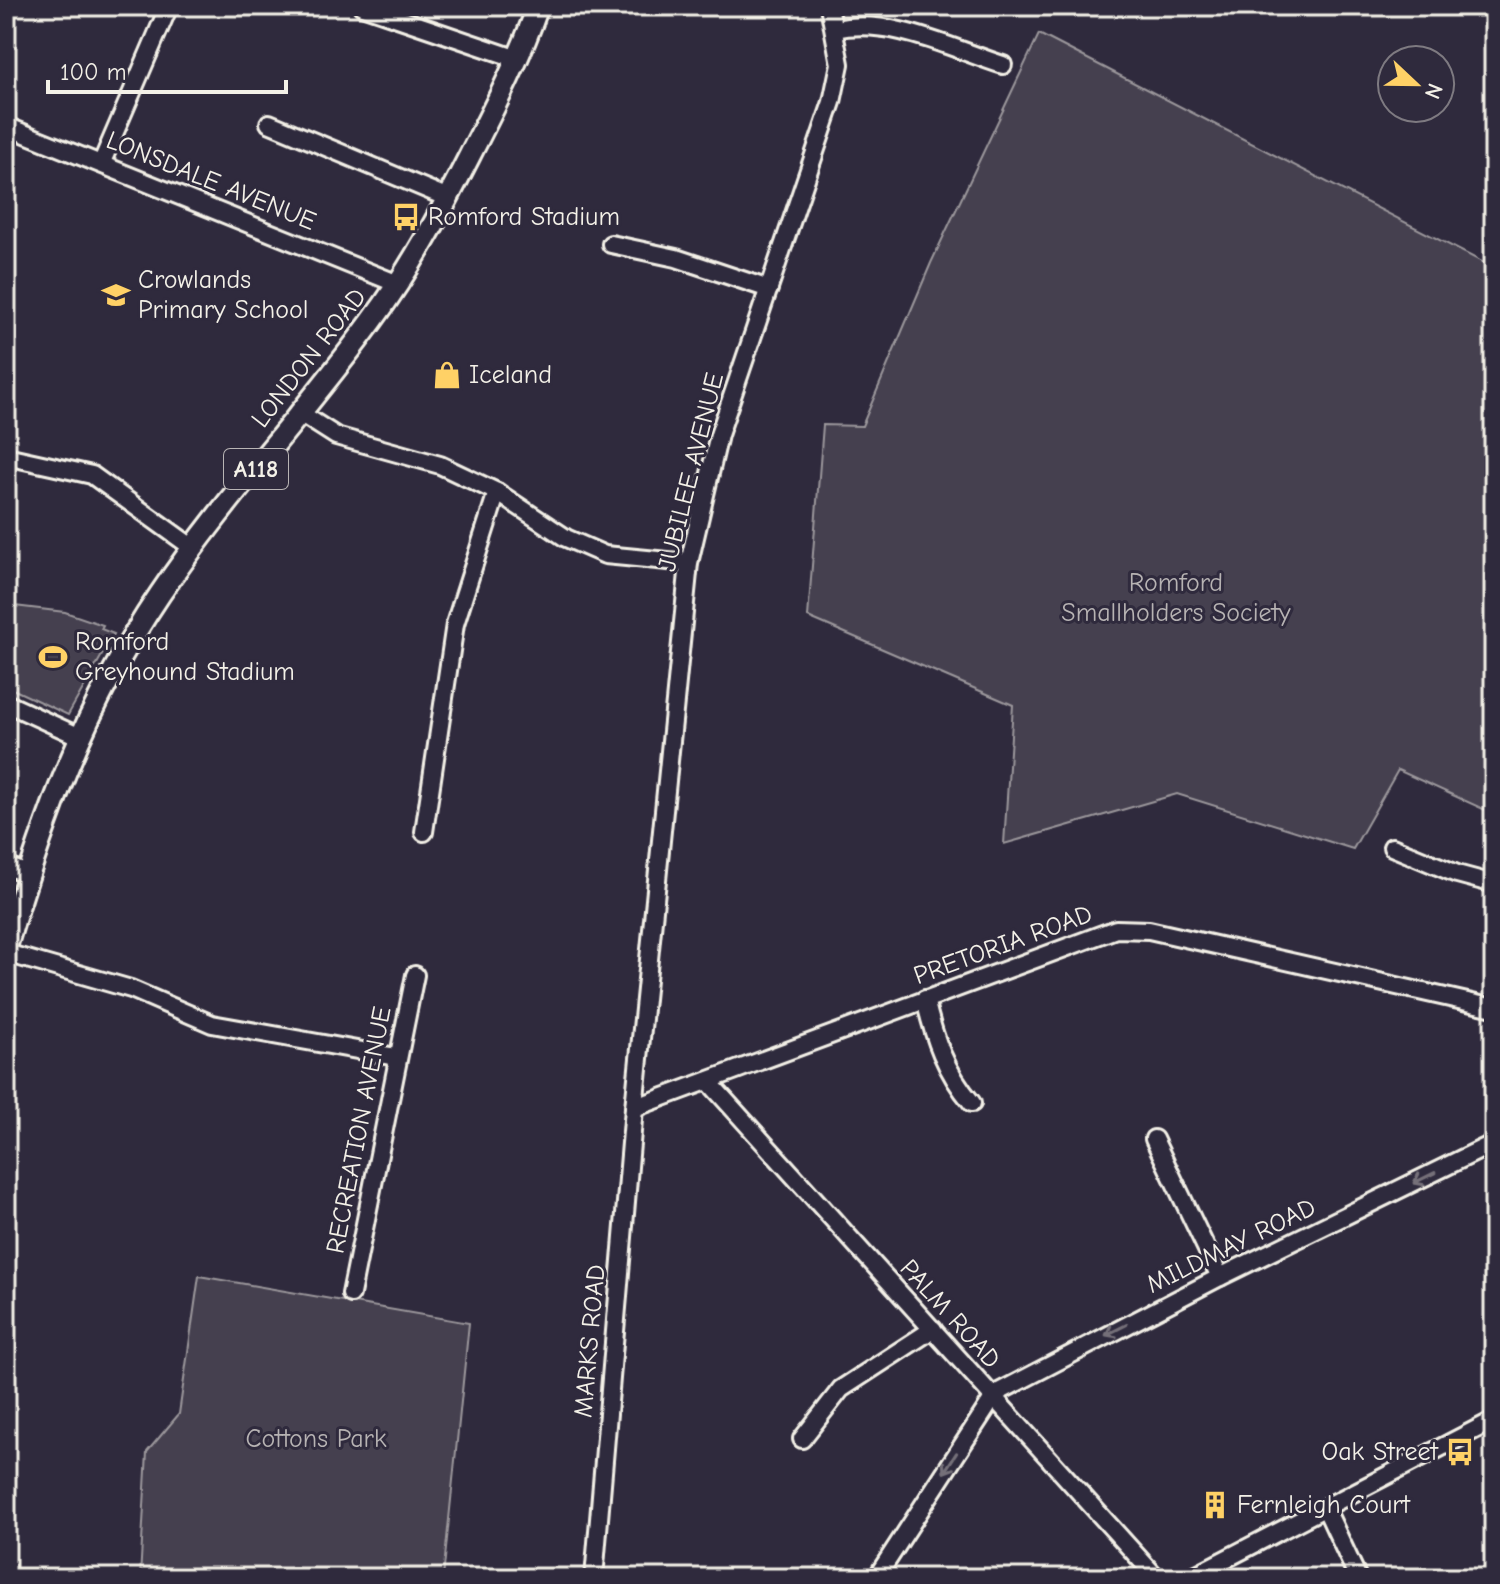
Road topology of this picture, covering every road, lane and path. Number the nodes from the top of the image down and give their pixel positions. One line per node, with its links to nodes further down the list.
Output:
1 (169, 6): 10 (street)
2 (362, 6): 6 (street)
3 (538, 6): 6 (main road, LONDON ROAD / A118)
4 (829, 6): 5 (street, JUBILEE AVENUE)
5 (835, 29): 7 (street); 14 (street, JUBILEE AVENUE)
6 (518, 59): 11 (main road, LONDON ROAD / A118)
7 (1003, 65)
8 (269, 123): 11 (street)
9 (6, 126): 10 (street, LONSDALE AVENUE)
10 (102, 162): 13 (street, LONSDALE AVENUE)
11 (448, 198): 13 (main road, LONDON ROAD / A118)
12 (611, 244): 14 (street)
13 (398, 284): 15 (main road, LONDON ROAD / A118)
14 (769, 289): 19 (street, JUBILEE AVENUE)
15 (300, 413): 17 (street); 18 (main road, LONDON ROAD / A118)
16 (6, 456): 18 (street)
17 (497, 492): 19 (street); 22 (street)
18 (193, 548): 21 (main road, LONDON ROAD / A118)
19 (689, 563): 35 (street, JUBILEE AVENUE)
20 (6, 703): 21 (street)
21 (78, 736): 25 (main road, LONDON ROAD / A118)
22 (424, 832)
23 (1392, 847): 26 (street)
24 (6, 866): 25 (street)
25 (28, 874): 27 (main road, LONDON ROAD / A118)
26 (1494, 884)
27 (6, 947)
28 (6, 953): 32 (street)
29 (415, 975): 32 (street, RECREATION AVENUE)
30 (925, 999): 31 (street, PRETORIA ROAD); 33 (street, PRETORIA ROAD); 34 (street)
31 (1494, 1008)
32 (396, 1057): 39 (street, RECREATION AVENUE)
33 (708, 1081): 35 (street, PRETORIA ROAD); 40 (street, PALM ROAD)
34 (972, 1103)
35 (634, 1108): 45 (street, MARKS ROAD)
36 (1154, 1139): 38 (street)
37 (1494, 1143): 38 (street, MILDMAY ROAD, one-way to 38)
38 (1220, 1277): 41 (street, MILDMAY ROAD, one-way to 41)
39 (351, 1294)
40 (933, 1329): 41 (street, PALM ROAD); 43 (street)
41 (992, 1397): 46 (street, MILDMAY ROAD, one-way to 46); 47 (street, PALM ROAD)
42 (1494, 1420): 44 (street)
43 (802, 1439)
44 (1325, 1507): 48 (street); 49 (street)
45 (594, 1578)
46 (876, 1578)
47 (1157, 1578)
48 (1189, 1578)
49 (1358, 1578)

